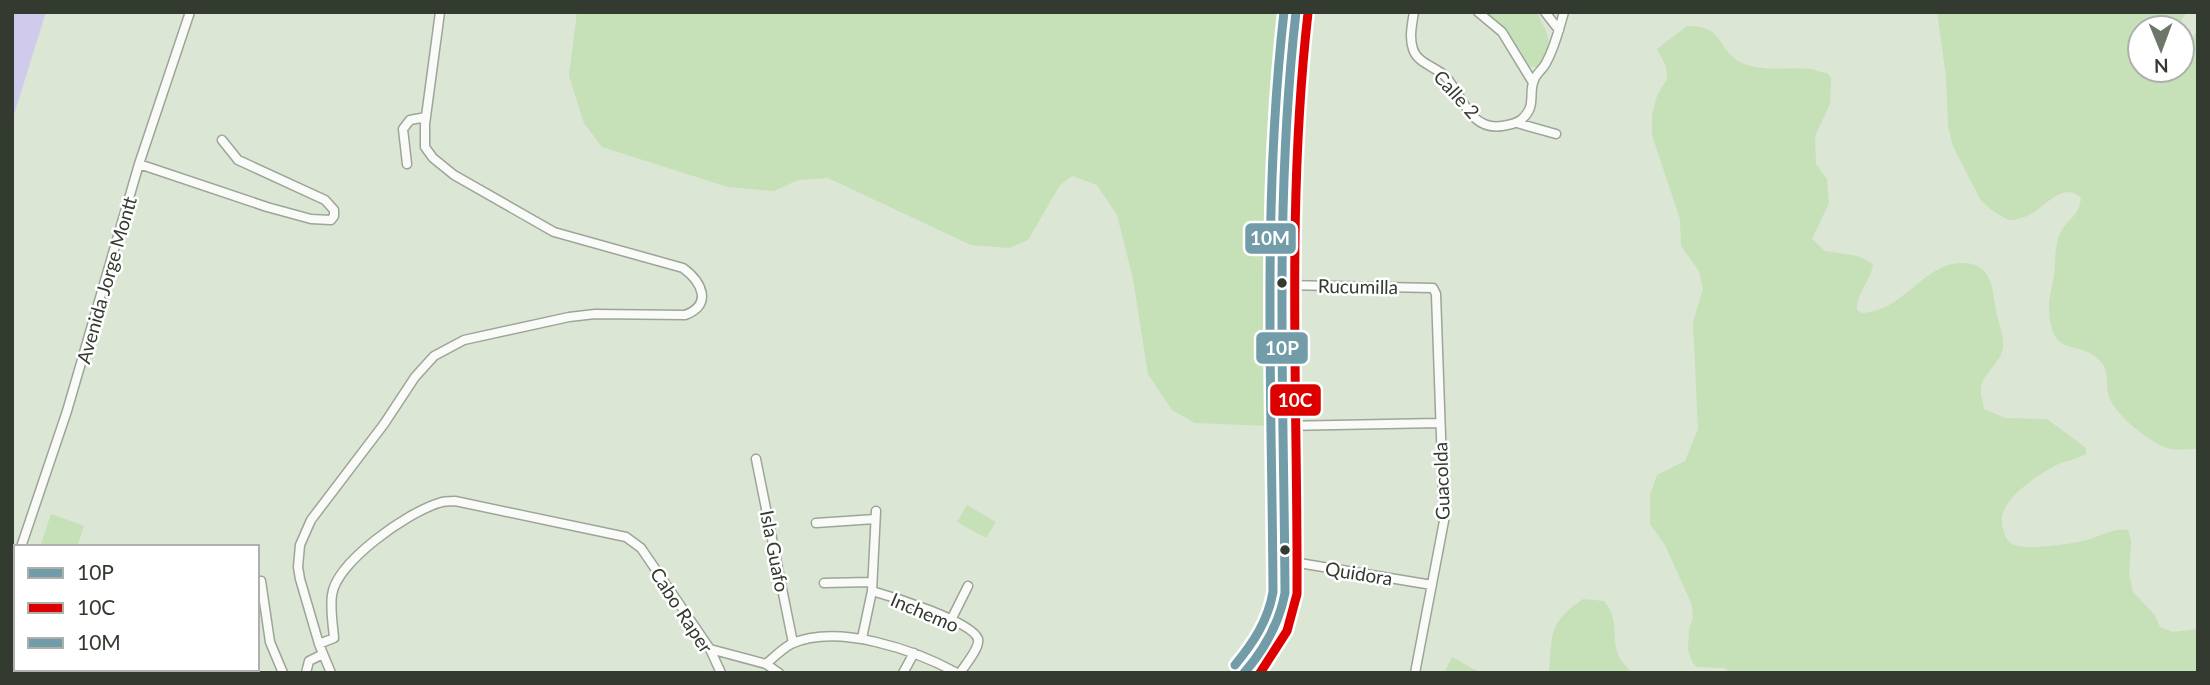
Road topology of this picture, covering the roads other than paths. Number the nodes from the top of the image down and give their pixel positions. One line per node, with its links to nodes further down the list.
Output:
1 (190, 12): 14 (street, Avenida Jorge Montt)
2 (440, 12): 10 (street)
3 (1296, 12): 16 (main road)
4 (1414, 12): 11 (street, Calle 2)
5 (1479, 12): 9 (street)
6 (1545, 12): 8 (street)
7 (1564, 12): 8 (street)
8 (1559, 30): 9 (street)
9 (1532, 81): 11 (street)
10 (426, 117): 15 (street); 32 (street)
11 (1517, 123): 12 (street)
12 (1556, 134)
13 (222, 140): 14 (street)
14 (139, 163): 22 (street, Avenida Jorge Montt)
15 (407, 164)
16 (1284, 285): 17 (street, Rucumilla); 19 (main road)
17 (1433, 288): 18 (street, Guacolda)
18 (1439, 423): 19 (street); 26 (street, Guacolda)
19 (1283, 426): 23 (main road)
20 (757, 459): 31 (street, Isla Guafo)
21 (816, 523): 27 (street)
22 (22, 545)
23 (1287, 561): 26 (street, Quidora); 44 (main road)
24 (261, 581): 37 (street)
25 (824, 583): 27 (street, Inchemo)
26 (1432, 585): 45 (street, Guacolda)
27 (872, 586): 29 (street, Inchemo); 30 (street)
28 (968, 586): 29 (street)
29 (951, 620): 43 (street, Inchemo)
30 (862, 638): 31 (street); 34 (street)
31 (793, 643): 36 (street)
32 (319, 644): 33 (street, Cabo Raper); 35 (street)
33 (710, 649): 36 (street); 40 (street, Cabo Raper)
34 (915, 653): 42 (street); 43 (street)
35 (323, 654): 38 (street); 39 (street)
36 (766, 664): 41 (street)
37 (283, 673)
38 (306, 673)
39 (331, 673)
40 (721, 673)
41 (779, 673)
42 (903, 673)
43 (958, 673)
44 (1244, 673)
45 (1415, 673)

